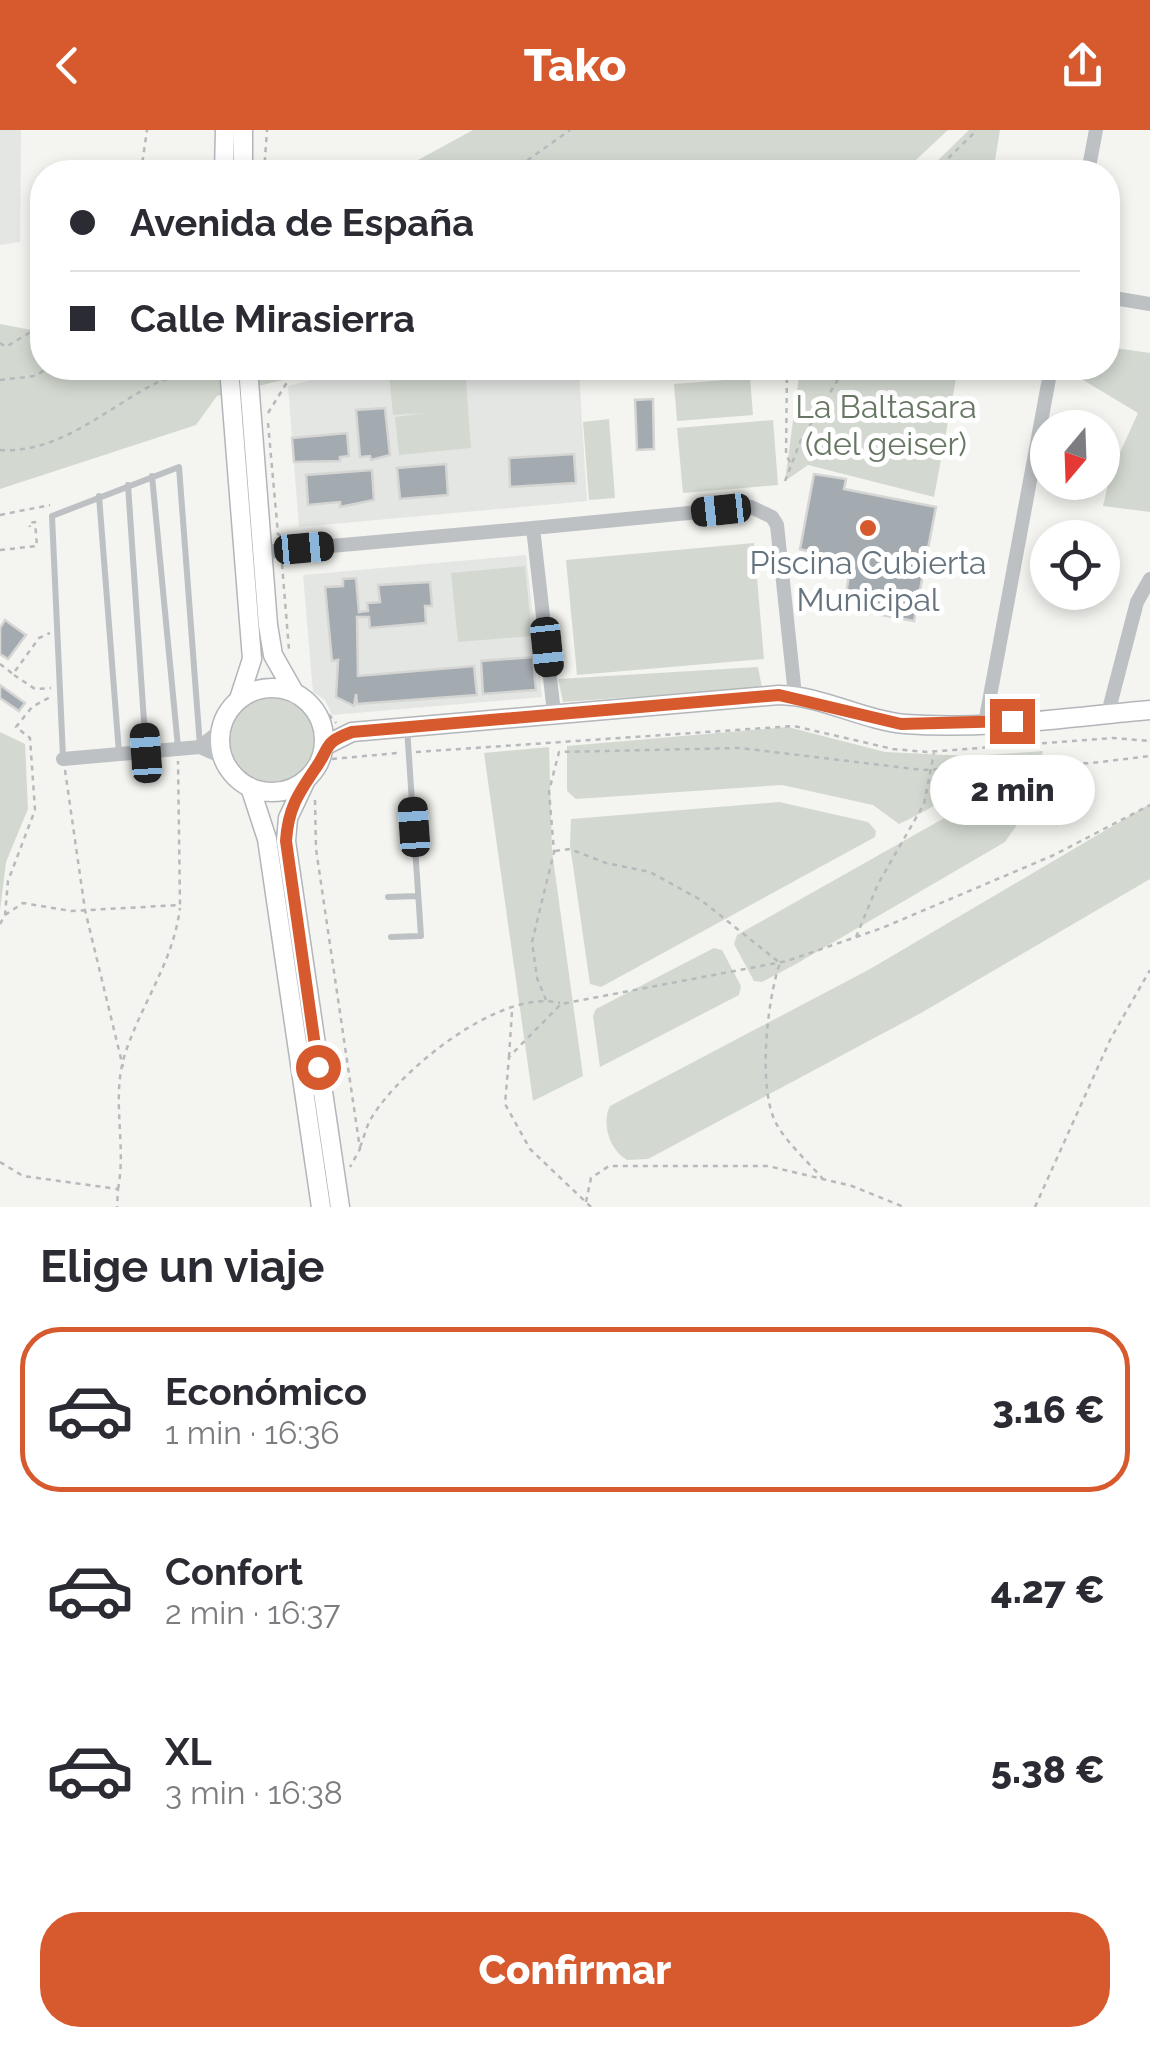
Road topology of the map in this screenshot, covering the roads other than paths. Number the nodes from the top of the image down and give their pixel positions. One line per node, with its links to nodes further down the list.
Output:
1 (225, 130): 4 (main road)
2 (243, 130): 5 (main road)
3 (1096, 130): 6 (street)
4 (224, 160)
5 (243, 160)
6 (1090, 160)
7 (1120, 299): 8 (street)
8 (1150, 304)
9 (230, 380): 20 (main road)
10 (251, 380): 16 (main road)
11 (1049, 380): 25 (street)
12 (152, 476): 13 (lane); 29 (lane); 30 (lane)
13 (128, 486): 14 (lane); 32 (lane)
14 (99, 496): 33 (lane); 35 (lane)
15 (533, 528): 16 (street); 19 (street); 22 (street)
16 (264, 552): 18 (main road)
17 (1150, 579): 23 (street)
18 (299, 690): 20 (main road); 24 (main road)
19 (796, 696): 22 (main road); 25 (main road)
20 (239, 699): 27 (main road)
21 (1150, 710): 23 (main road)
22 (554, 713): 26 (main road)
23 (1108, 714): 25 (main road)
24 (321, 722): 28 (main road); 31 (main road)
25 (985, 723)
26 (407, 727): 28 (main road); 38 (lane)
27 (221, 730): 29 (street); 34 (main road)
28 (352, 732): 31 (main road)
29 (200, 747): 30 (street); 34 (street)
30 (178, 748): 32 (street)
31 (329, 751): 36 (main road)
32 (146, 753): 33 (street)
33 (119, 754): 35 (street)
34 (223, 757): 37 (main road)
35 (63, 759)
36 (313, 786): 37 (main road); 42 (main road)
37 (250, 787): 41 (main road)
38 (418, 896): 39 (lane); 40 (lane)
39 (388, 897)
40 (390, 937)
41 (320, 1207)
42 (340, 1207)

